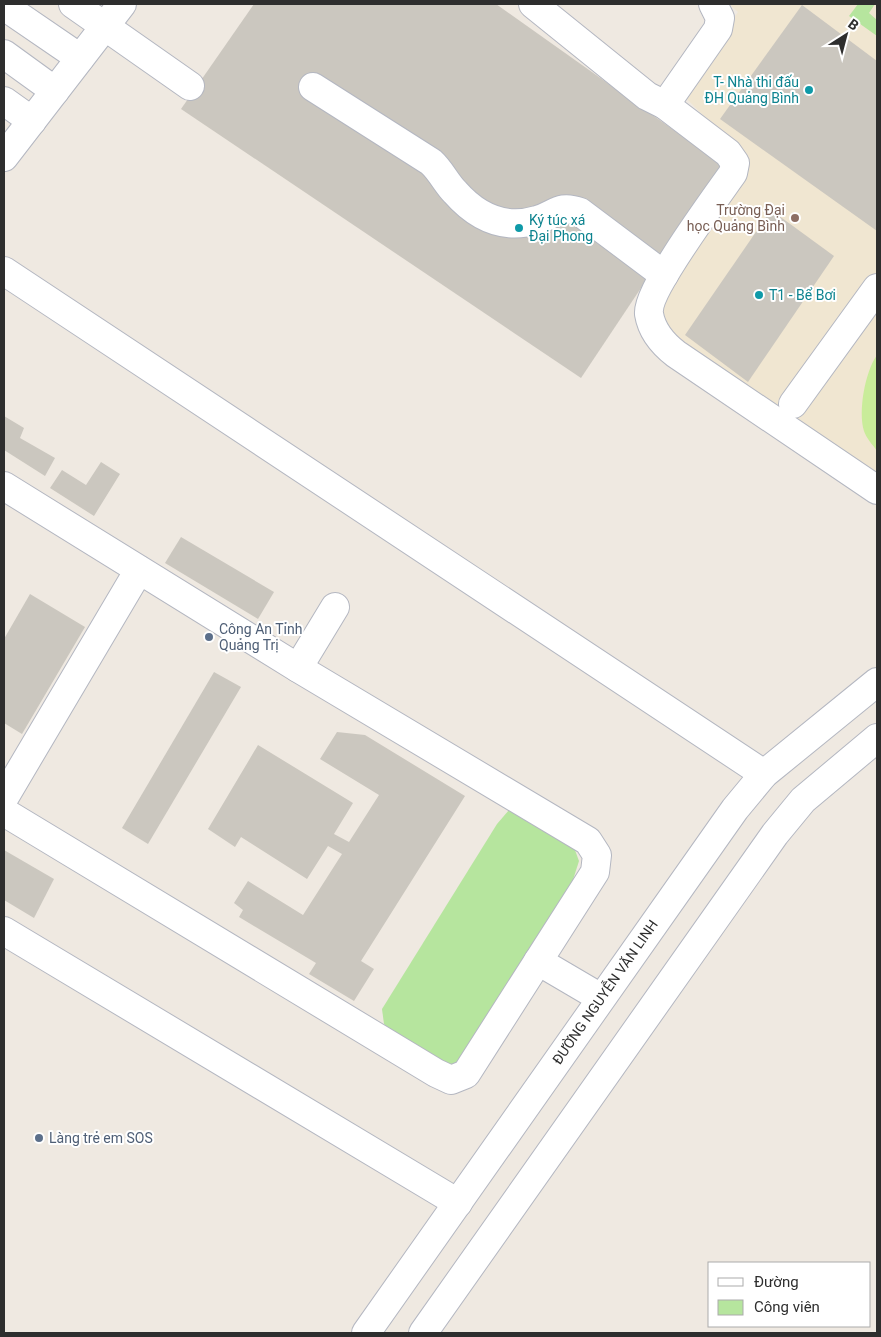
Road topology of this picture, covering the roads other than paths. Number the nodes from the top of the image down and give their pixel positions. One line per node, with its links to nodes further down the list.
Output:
1 (72, 4): 6 (street)
2 (122, 4): 6 (street)
3 (533, 4): 13 (street)
4 (713, 4): 13 (street)
5 (4, 6): 8 (street)
6 (103, 27): 8 (street); 9 (street)
7 (4, 54): 11 (street)
8 (80, 58): 11 (street)
9 (190, 86)
10 (313, 87): 17 (street)
11 (55, 91): 14 (street)
12 (4, 101): 14 (street)
13 (665, 105): 17 (street)
14 (32, 121): 15 (street)
15 (4, 157)
16 (4, 271): 27 (street)
17 (664, 275): 21 (street)
18 (877, 288): 19 (street)
19 (793, 404)
20 (4, 486): 22 (street)
21 (877, 490)
22 (139, 570): 24 (street); 28 (street)
23 (334, 608): 24 (street)
24 (298, 668): 31 (street)
25 (877, 682): 27 (street, ĐƯỜNG NGUYỄN VĂN LINH)
26 (877, 738): 35 (street)
27 (764, 774): 32 (street, ĐƯỜNG NGUYỄN VĂN LINH)
28 (4, 798)
29 (4, 812): 31 (street)
30 (4, 931): 33 (street)
31 (538, 961): 32 (street)
32 (600, 998): 33 (street, ĐƯỜNG NGUYỄN VĂN LINH)
33 (458, 1202): 34 (street, ĐƯỜNG NGUYỄN VĂN LINH)
34 (366, 1333)
35 (423, 1333)

